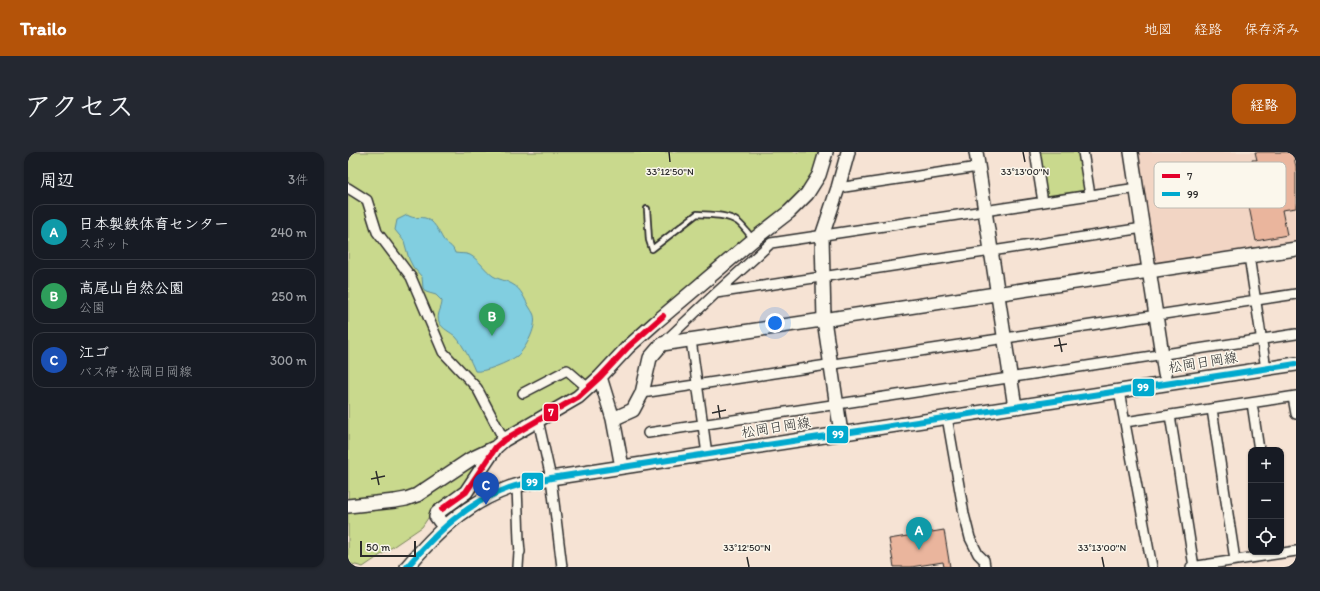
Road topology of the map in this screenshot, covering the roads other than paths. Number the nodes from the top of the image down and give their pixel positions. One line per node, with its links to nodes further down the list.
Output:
1 (826, 152): 17 (street)
2 (848, 152): 9 (street)
3 (976, 152): 7 (street)
4 (1035, 152): 12 (street)
5 (1083, 152): 11 (street)
6 (1132, 152): 10 (street)
7 (978, 167): 9 (street); 14 (street)
8 (348, 188): 60 (street)
9 (838, 188): 16 (street)
10 (1137, 188): 11 (street); 15 (street)
11 (1090, 195): 12 (street)
12 (1043, 202): 14 (street)
13 (647, 209): 17 (lane)
14 (985, 211): 16 (street); 19 (street)
15 (1143, 228): 19 (street); 21 (street)
16 (822, 236): 22 (street); 23 (street)
17 (754, 240): 39 (street)
18 (1296, 249): 20 (street)
19 (991, 251): 22 (street); 24 (street)
20 (1250, 256): 21 (street); 26 (street)
21 (1150, 271): 24 (street); 27 (street)
22 (822, 277): 23 (street); 28 (street)
23 (716, 293): 33 (street)
24 (998, 294): 28 (street); 30 (street)
25 (1296, 294): 26 (street)
26 (1256, 300): 27 (street); 32 (street)
27 (1156, 315): 30 (street); 34 (street)
28 (824, 320): 31 (street); 35 (street)
29 (1296, 334): 32 (street)
30 (1005, 338): 35 (street); 40 (street)
31 (691, 340): 33 (street); 41 (street)
32 (1262, 340): 34 (street); 37 (street)
33 (662, 344): 45 (street)
34 (1162, 355): 38 (street); 40 (street)
35 (830, 364): 41 (street); 48 (street)
36 (1296, 364): 37 (street, 松岡日岡線)
37 (1266, 369): 43 (street, 松岡日岡線)
38 (1165, 374)
39 (600, 377): 42 (street); 54 (street)
40 (1011, 378): 48 (street); 49 (street)
41 (697, 384): 45 (street); 57 (street)
42 (588, 388): 44 (street); 55 (street)
43 (1119, 391): 49 (street, 松岡日岡線); 56 (street)
44 (523, 393)
45 (642, 393): 54 (street)
46 (1295, 396): 47 (street); 51 (street)
47 (1252, 403): 50 (street); 61 (street)
48 (836, 404): 57 (street); 59 (street)
49 (1015, 407): 53 (street, 松岡日岡線)
50 (1212, 409): 52 (street); 71 (street)
51 (1296, 414)
52 (1170, 415): 56 (street); 77 (street)
53 (946, 417): 59 (street, 松岡日岡線); 75 (street)
54 (612, 419): 63 (street)
55 (538, 420): 60 (street); 64 (street)
56 (1124, 422): 76 (street)
57 (703, 424): 58 (street); 62 (street)
58 (648, 433)
59 (841, 433): 62 (street, 松岡日岡線)
60 (500, 443): 66 (street); 67 (street)
61 (1259, 447)
62 (707, 454): 63 (street, 松岡日岡線)
63 (622, 467): 64 (street, 松岡日岡線)
64 (551, 478): 65 (street, 松岡日岡線); 74 (street)
65 (517, 486): 67 (street, 松岡日岡線); 73 (street)
66 (348, 506)
67 (444, 527): 72 (street, 松岡日岡線)
68 (1296, 551): 69 (street)
69 (1284, 552)
70 (1264, 555): 71 (street)
71 (1235, 560): 77 (street)
72 (407, 567)
73 (518, 567)
74 (562, 567)
75 (985, 567)
76 (1152, 567)
77 (1193, 567)

